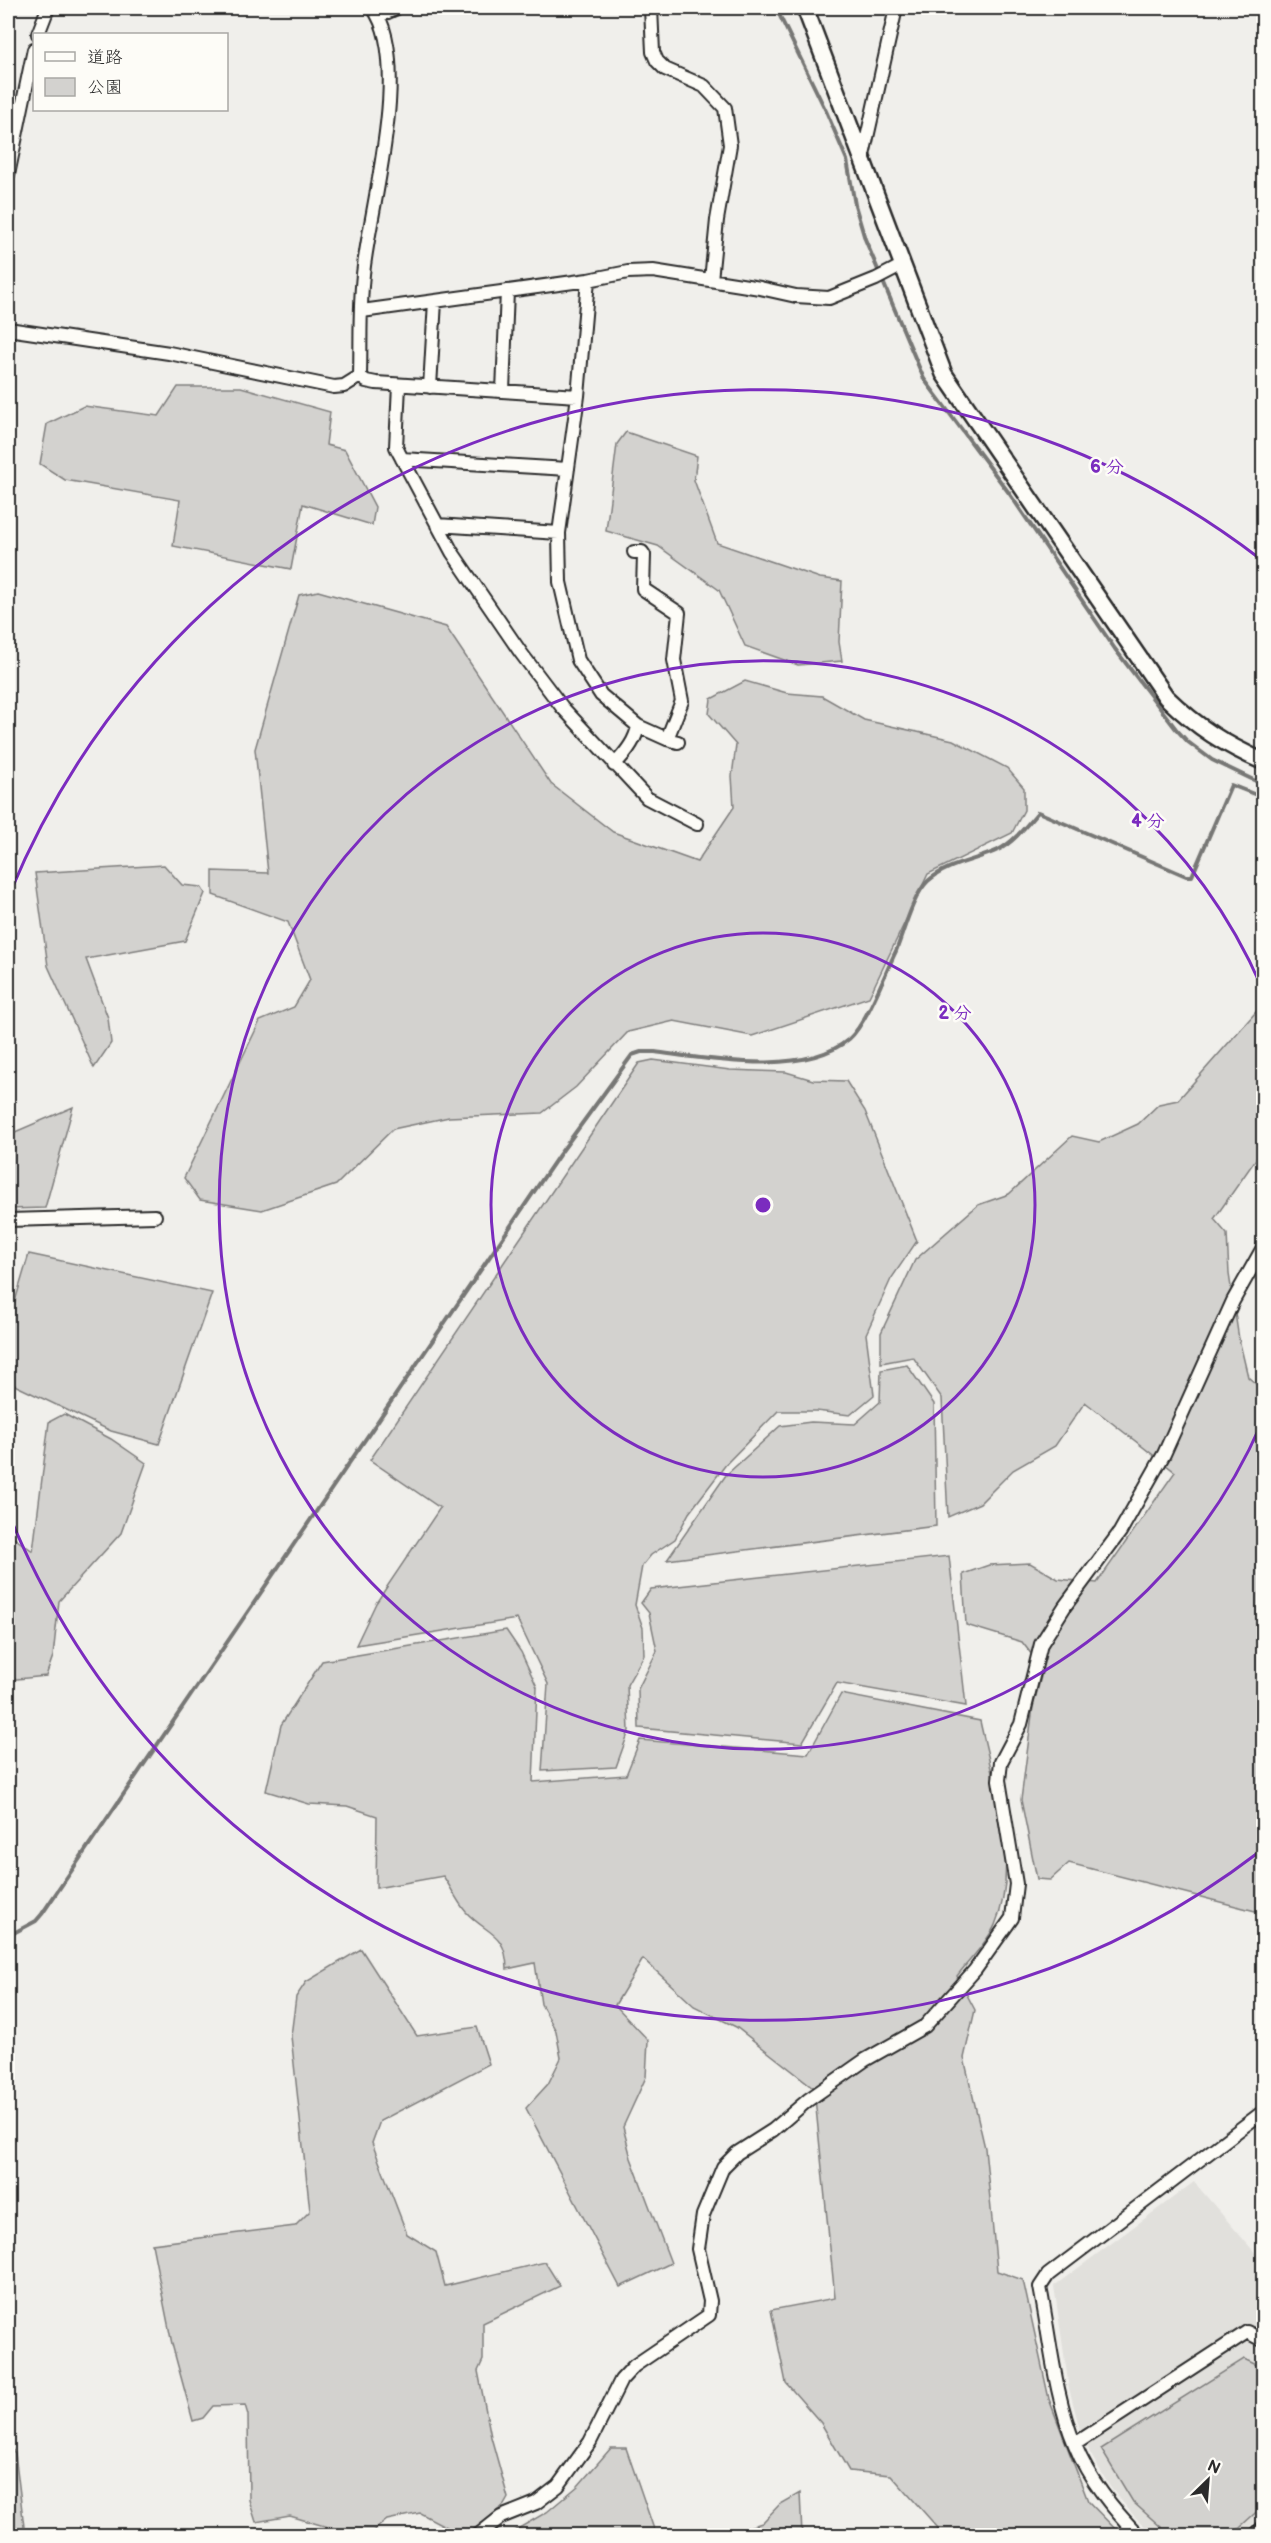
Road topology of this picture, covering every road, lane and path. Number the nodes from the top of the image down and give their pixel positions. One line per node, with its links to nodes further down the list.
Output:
1 (48, 8): 7 (street)
2 (397, 8): 6 (street)
3 (651, 8): 13 (street)
4 (805, 8): 9 (street)
5 (896, 8): 9 (street)
6 (376, 12): 16 (street)
7 (38, 33)
8 (33, 54): 10 (street)
9 (862, 160): 11 (street)
10 (8, 175)
11 (901, 266): 13 (street); 29 (street)
12 (588, 280): 13 (street); 14 (street); 22 (street)
13 (711, 280)
14 (507, 291): 15 (street); 21 (street)
15 (435, 301): 16 (street); 20 (street)
16 (362, 311): 18 (street)
17 (8, 329): 18 (street)
18 (360, 376): 19 (street)
19 (399, 385): 20 (street); 23 (street)
20 (430, 387): 21 (street)
21 (502, 390): 22 (street)
22 (578, 396): 24 (street)
23 (402, 459): 24 (street); 25 (street)
24 (568, 469): 26 (street)
25 (437, 525): 26 (street); 30 (street)
26 (559, 533): 28 (street)
27 (634, 552): 28 (street)
28 (638, 726): 30 (street)
29 (1263, 762)
30 (614, 765): 31 (street)
31 (697, 824)
32 (155, 1216): 33 (street)
33 (8, 1220)
34 (1263, 1246): 39 (street)
35 (1263, 2111): 37 (street)
36 (1263, 2341): 37 (street)
37 (1075, 2444): 40 (street)
38 (1263, 2529): 41 (street)
39 (477, 2535)
40 (1139, 2535)
41 (1257, 2535)

